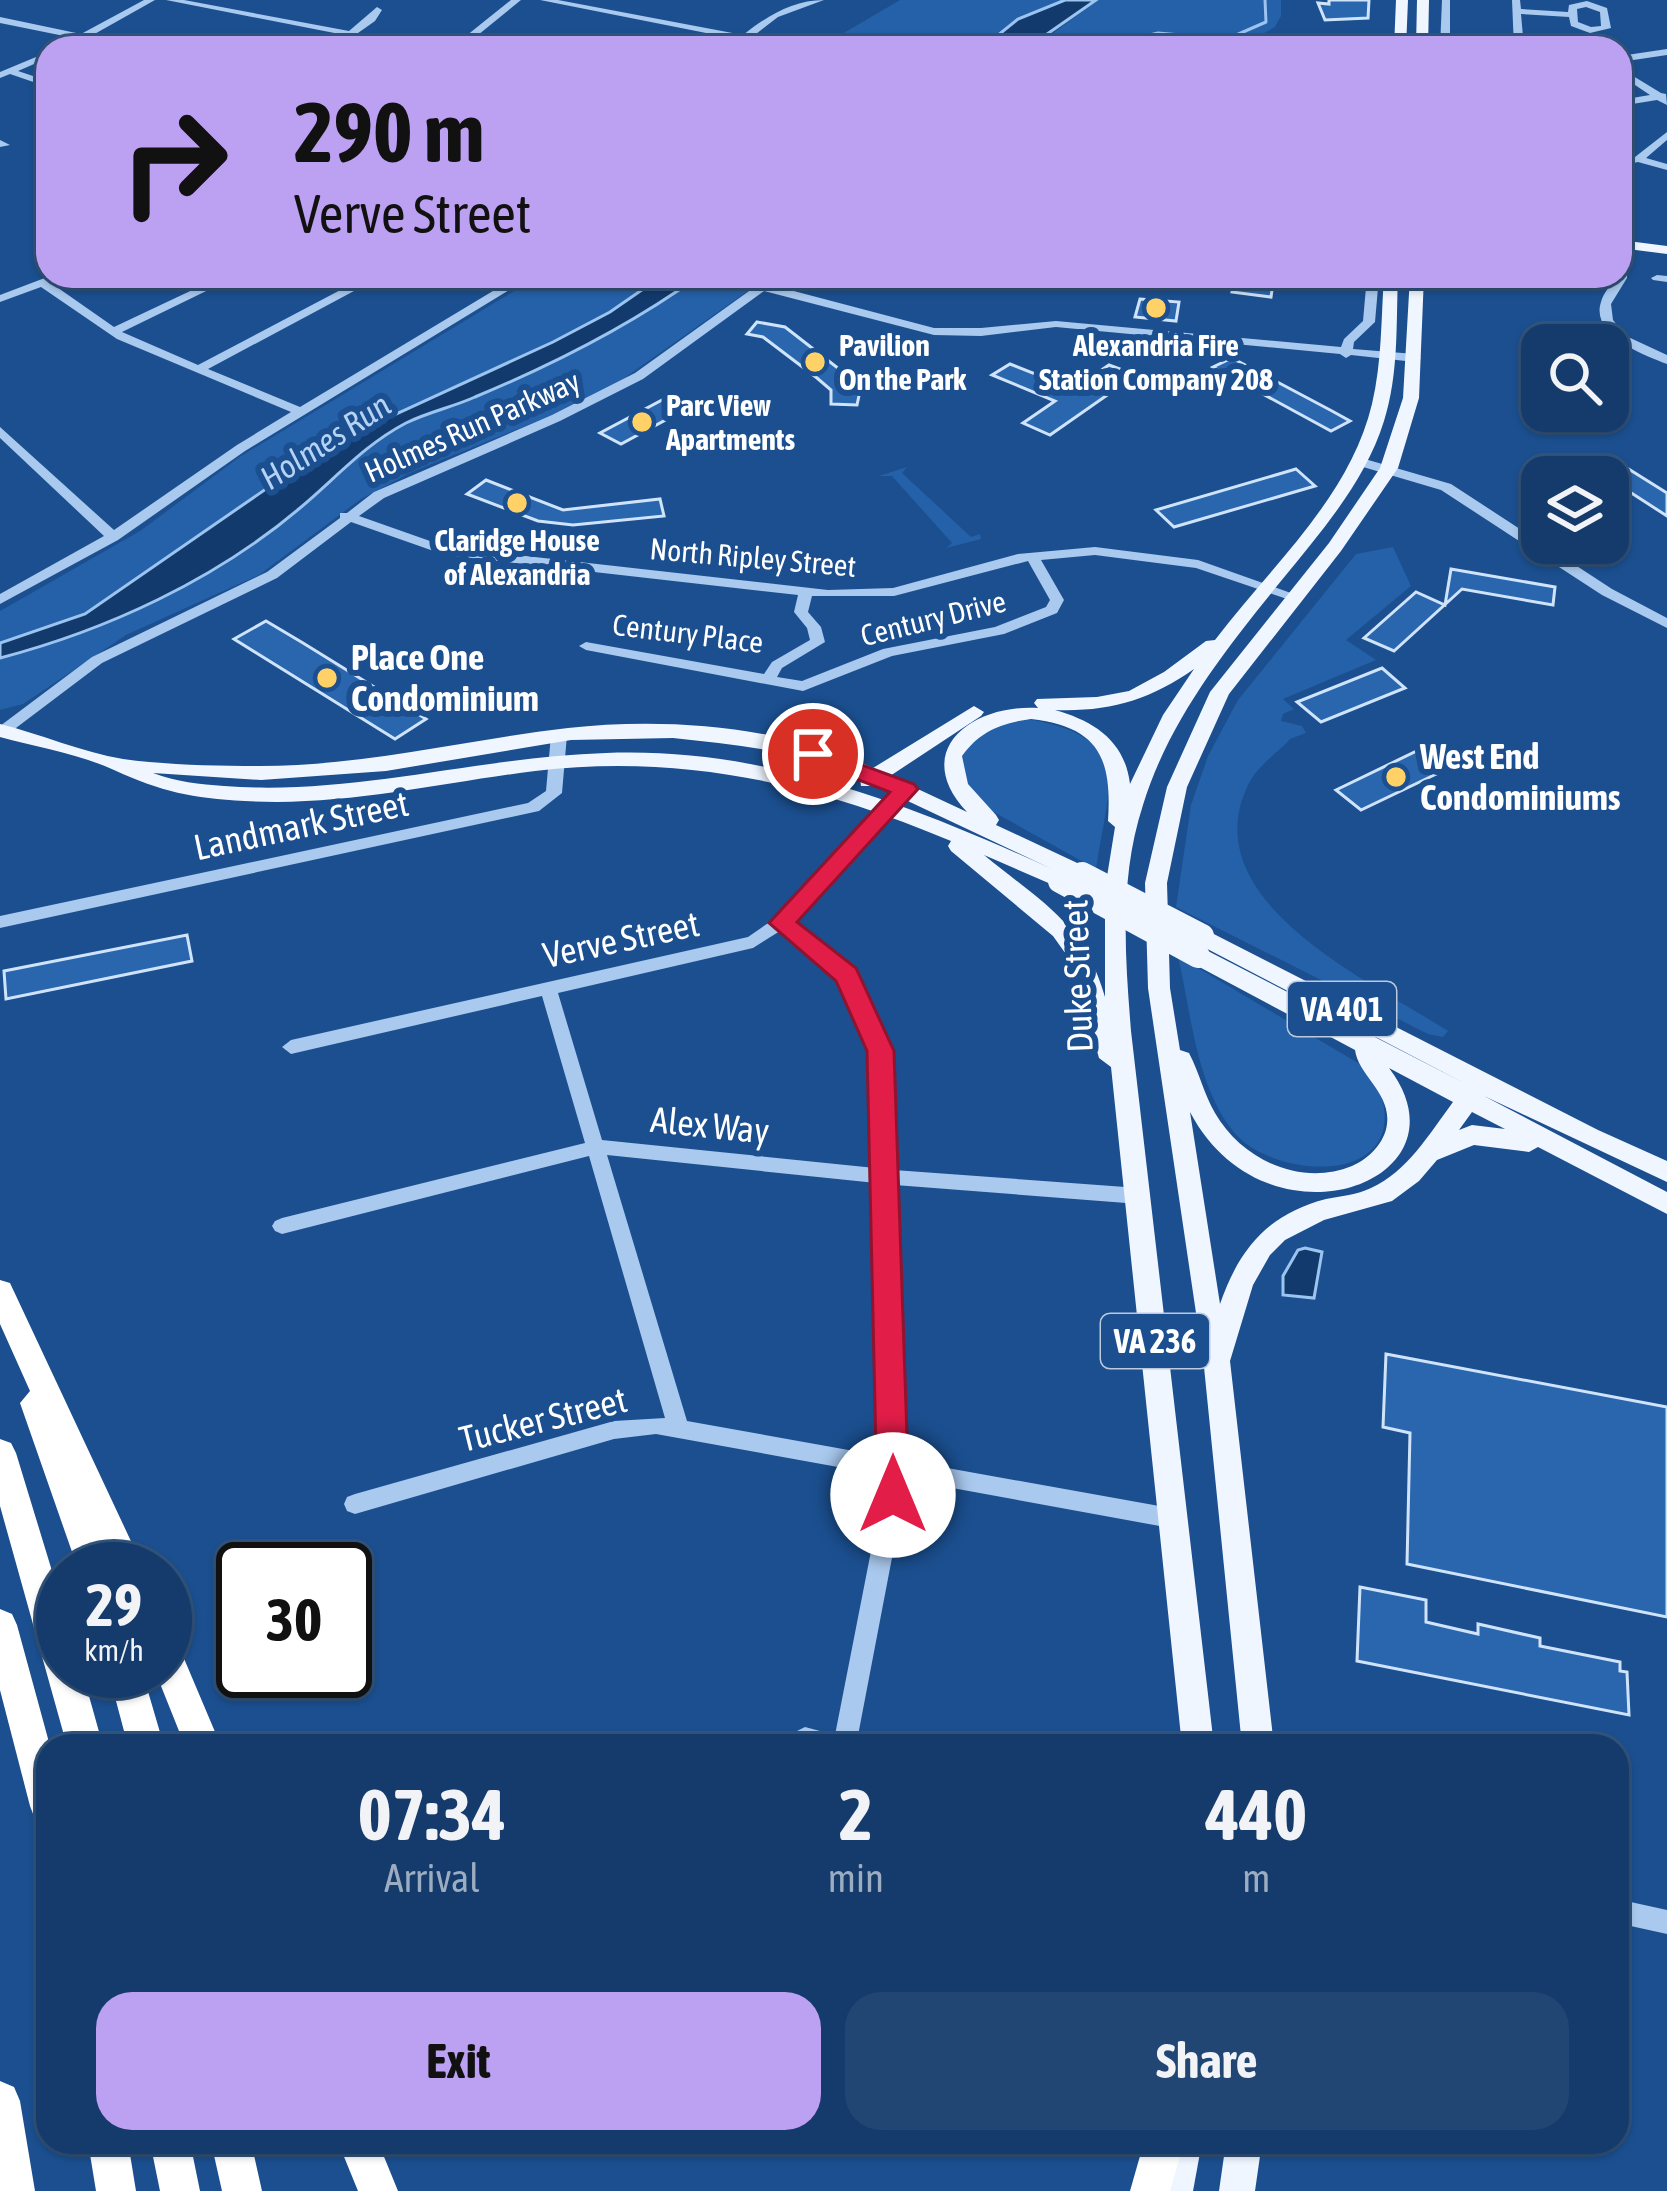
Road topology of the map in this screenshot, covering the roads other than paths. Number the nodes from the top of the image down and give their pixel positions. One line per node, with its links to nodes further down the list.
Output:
1 (151, 0): 19 (street)
2 (170, 0): 13 (street)
3 (270, 0): 13 (street)
4 (517, 0): 21 (street)
5 (544, 0): 22 (street)
6 (820, 0): 23 (street)
7 (1402, 0): 24 (main road)
8 (1423, 0): 25 (main road)
9 (1446, 0): 26 (street)
10 (1587, 2): 14 (street); 16 (street)
11 (1516, 5): 14 (street); 27 (street)
12 (377, 10): 17 (street)
13 (245, 14): 17 (street)
14 (1572, 15): 16 (street)
15 (0, 20): 18 (street)
16 (1591, 30): 28 (street)
17 (350, 34): 20 (street)
18 (77, 36)
19 (84, 36)
20 (361, 36)
21 (471, 36)
22 (741, 36)
23 (747, 36)
24 (1400, 36)
25 (1422, 36)
26 (1445, 36)
27 (1519, 36)
28 (1592, 36)
29 (1667, 52): 30 (street)
30 (1632, 57)
31 (36, 60): 32 (street)
32 (5, 73): 34 (street)
33 (1632, 78): 35 (street)
34 (36, 81)
35 (1661, 94)
36 (1667, 135): 37 (street)
37 (1638, 159): 38 (street); 39 (street)
38 (1632, 160)
39 (1667, 167)
40 (1632, 246): 41 (main road)
41 (1667, 250)
42 (36, 286): 53 (street)
43 (49, 288): 54 (street)
44 (206, 288): 54 (street)
45 (353, 288): 59 (street)
46 (506, 288): 60 (street)
47 (763, 288): 64 (street, Holmes Run Parkway)
48 (768, 288): 55 (street)
49 (1372, 288): 55 (street)
50 (1391, 288): 56 (main road, Duke Street / VA 236)
51 (1417, 288): 58 (main road, VA 236)
52 (1615, 288): 57 (street)
53 (0, 299)
54 (113, 332): 59 (street)
55 (1346, 354): 56 (street)
56 (1388, 359): 58 (street); 62 (main road, Duke Street / VA 236)
57 (1667, 359)
58 (1415, 362): 63 (main road, VA 236)
59 (201, 368): 60 (street)
60 (302, 412): 65 (street)
61 (0, 431): 65 (street)
62 (1358, 461): 63 (street); 67 (main road, Duke Street / VA 236)
63 (1389, 468): 69 (main road, VA 236); 72 (street)
64 (346, 516): 68 (street, North Ripley Street); 75 (street, Holmes Run Parkway)
65 (113, 537): 70 (street)
66 (1032, 556): 67 (street, North Ripley Street); 68 (street, North Ripley Street); 74 (street, Century Drive)
67 (1268, 586): 69 (street, North Ripley Street); 71 (main road, Duke Street / VA 236)
68 (813, 593): 74 (street, Century Place)
69 (1295, 597): 89 (main road, VA 236)
70 (0, 599)
71 (1239, 625): 79 (main road); 83 (main road, Duke Street / VA 236)
72 (1667, 625)
73 (586, 646): 74 (street, Century Place)
74 (769, 676)
75 (2, 731): 78 (main road, VA 401)
76 (559, 735): 77 (street, Landmark Street); 78 (main road, VA 401); 79 (main road, VA 401)
77 (558, 762): 78 (main road, VA 401); 80 (main road, VA 401); 85 (street, Landmark Street)
78 (122, 765)
79 (874, 776): 80 (main road); 81 (main road, VA 401)
80 (853, 792): 81 (main road, VA 401)
81 (898, 798): 82 (main road, VA 401); 84 (main road, VA 401); 86 (street, Verve Street)
82 (924, 819): 84 (main road, VA 401); 94 (main road)
83 (1116, 863): 84 (main road); 94 (main road, Duke Street / VA 236)
84 (1065, 872): 87 (main road, VA 401, bridge)
85 (0, 922)
86 (781, 923): 88 (street, Verve Street); 99 (street)
87 (1200, 946): 90 (main road, VA 401); 92 (main road, VA 401)
88 (548, 988): 91 (street, Verve Street); 95 (street)
89 (1159, 988): 90 (main road); 105 (main road, VA 236)
90 (1346, 1035): 92 (main road, VA 401)
91 (291, 1047)
92 (1449, 1076): 93 (main road, VA 401)
93 (1475, 1090): 96 (main road, VA 401); 97 (main road); 98 (main road, VA 401)
94 (1129, 1114): 100 (main road, Duke Street / VA 236)
95 (597, 1147): 99 (street, Alex Way); 102 (street, Alex Way); 106 (street)
96 (1577, 1157): 97 (main road); 101 (main road, VA 401)
97 (1423, 1158): 105 (main road)
98 (1667, 1172)
99 (886, 1176): 100 (street, Alex Way); 108 (street)
100 (1139, 1196): 110 (main road, Duke Street / VA 236)
101 (1667, 1204)
102 (282, 1226)
103 (0, 1292): 112 (highway)
104 (0, 1309): 111 (highway)
105 (1217, 1367): 123 (main road, VA 236)
106 (678, 1426): 108 (street, Tucker Street); 109 (street, Tucker Street)
107 (0, 1453): 113 (highway)
108 (893, 1468): 110 (street, Tucker Street); 121 (street)
109 (355, 1504)
110 (1176, 1519): 122 (main road, Duke Street / VA 236)
111 (84, 1542)
112 (116, 1542)
113 (36, 1572)
114 (0, 1625): 124 (highway)
115 (72, 1698): 118 (highway)
116 (133, 1698): 119 (highway)
117 (183, 1698): 120 (highway)
118 (82, 1734)
119 (143, 1734)
120 (197, 1734)
121 (846, 1734)
122 (1197, 1734)
123 (1257, 1734)
124 (36, 1761)
125 (1629, 1914): 126 (street)
126 (1667, 1922)
127 (0, 2101): 136 (highway)
128 (110, 2154): 137 (highway)
129 (172, 2154): 138 (highway)
130 (234, 2154): 139 (highway)
131 (363, 2154): 135 (highway)
132 (1161, 2154): 140 (highway)
133 (1182, 2154): 141 (main road)
134 (1242, 2154): 142 (main road)
135 (378, 2190)
136 (15, 2191)
137 (116, 2191)
138 (180, 2191)
139 (242, 2191)
140 (1150, 2191)
141 (1175, 2191)
142 (1237, 2191)

